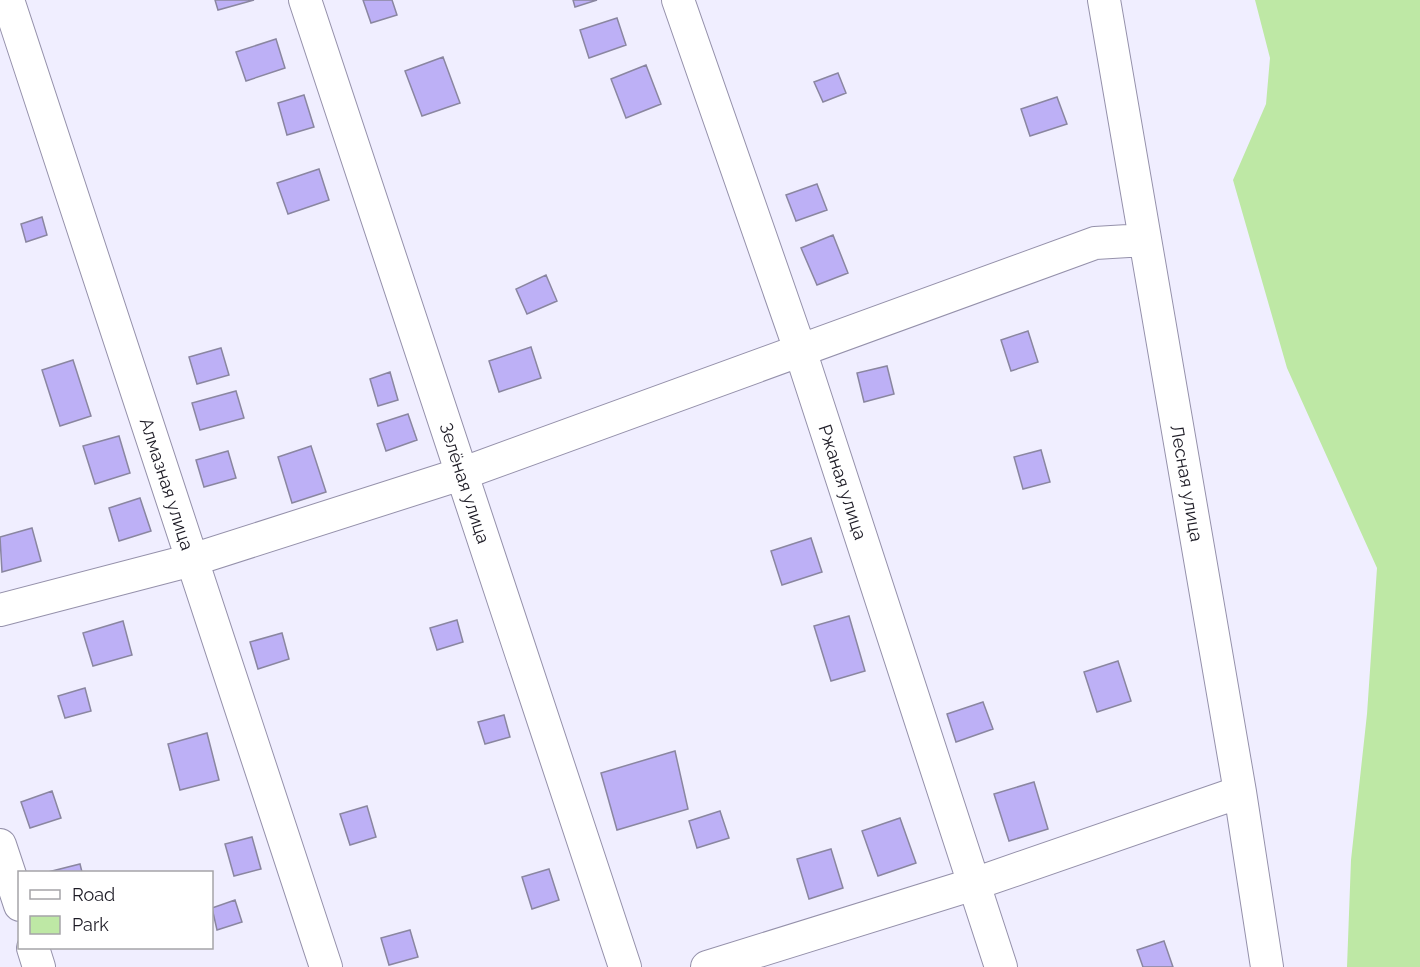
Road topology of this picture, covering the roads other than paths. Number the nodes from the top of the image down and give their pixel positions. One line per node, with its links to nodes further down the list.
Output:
1 (8, 0): 8 (street, Алмазная улица)
2 (305, 0): 7 (street, Зелёная улица)
3 (678, 0): 6 (street, Ржаная улица)
4 (1104, 0): 5 (street, Лесная улица)
5 (1145, 240): 6 (street); 10 (street, Лесная улица)
6 (800, 350): 7 (street); 12 (street, Ржаная улица)
7 (461, 474): 8 (street); 17 (street, Зелёная улица)
8 (192, 560): 9 (street); 16 (street, Алмазная улица)
9 (0, 610)
10 (1240, 792): 12 (street); 20 (street, Лесная улица)
11 (0, 845): 13 (street)
12 (974, 884): 18 (street); 19 (street, Ржаная улица)
13 (18, 900)
14 (33, 949): 15 (street)
15 (39, 967)
16 (326, 967)
17 (625, 967)
18 (707, 967)
19 (1001, 967)
20 (1267, 967)

